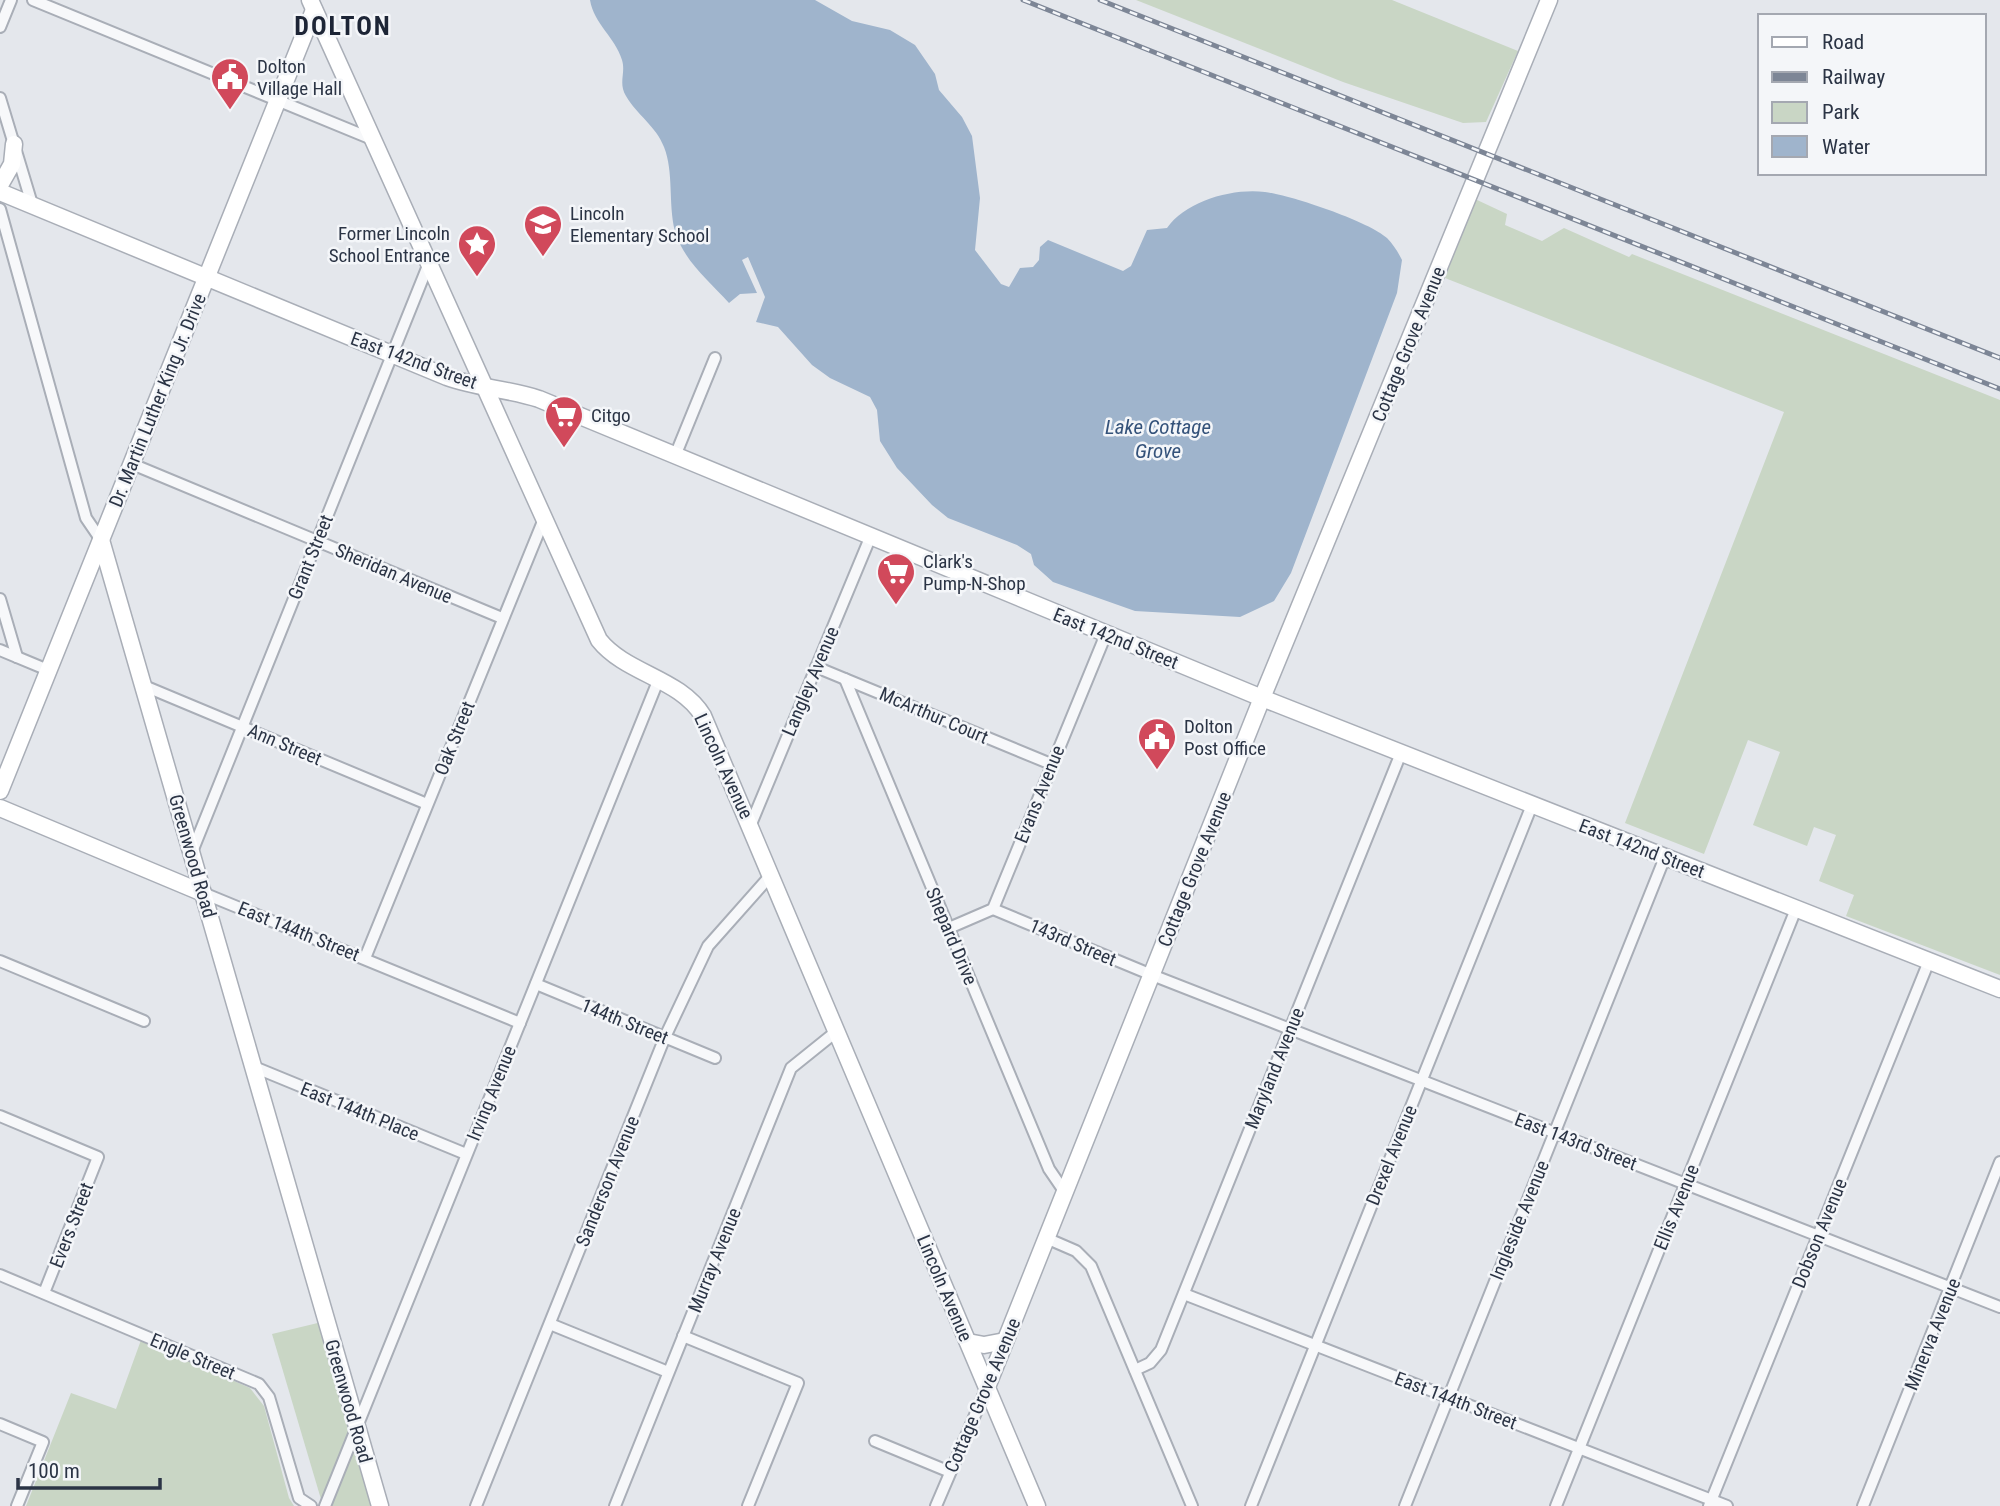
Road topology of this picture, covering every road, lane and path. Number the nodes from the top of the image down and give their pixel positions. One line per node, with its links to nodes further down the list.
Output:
1 (11, 0): 5 (street)
2 (33, 0): 7 (street)
3 (1549, 0): 35 (street, Cottage Grove Avenue)
4 (312, 5): 7 (street, Dr. Martin Luther King Jr. Drive); 8 (street, Lincoln Avenue)
5 (0, 27)
6 (0, 98): 9 (street)
7 (278, 100): 8 (street); 15 (street, Dr. Martin Luther King Jr. Drive)
8 (372, 139): 14 (street, Lincoln Avenue)
9 (14, 144): 10 (street); 12 (street)
10 (0, 185)
11 (0, 192): 12 (street, East 142nd Street)
12 (32, 204): 15 (street, East 142nd Street)
13 (0, 209): 23 (street, Greenwood Road)
14 (429, 263): 16 (street, Grant Street); 18 (street, Lincoln Avenue)
15 (206, 278): 16 (street, East 142nd Street); 20 (street, Dr. Martin Luther King Jr. Drive)
16 (392, 354): 18 (street, East 142nd Street); 24 (street, Grant Street)
17 (715, 358): 19 (street)
18 (484, 387): 19 (street, East 142nd Street); 21 (street, Lincoln Avenue)
19 (675, 456): 22 (street, East 142nd Street)
20 (132, 464): 23 (street, Dr. Martin Luther King Jr. Drive); 24 (street, Sheridan Avenue)
21 (544, 519): 26 (street, Oak Street); 33 (street, Lincoln Avenue)
22 (870, 538): 27 (street, East 142nd Street); 30 (street, Langley Avenue)
23 (101, 540): 31 (street, Dr. Martin Luther King Jr. Drive); 34 (street, Greenwood Road)
24 (317, 540): 26 (street, Sheridan Avenue); 36 (street, Grant Street)
25 (0, 598): 29 (street)
26 (502, 618): 40 (street, Oak Street)
27 (1105, 634): 35 (street, East 142nd Street); 38 (street, Evans Avenue)
28 (0, 650): 29 (street)
29 (17, 657): 31 (street)
30 (816, 667): 32 (street, McArthur Court); 43 (street, Langley Avenue)
31 (48, 670): 39 (street, Dr. Martin Luther King Jr. Drive)
32 (845, 679): 38 (street, McArthur Court); 50 (street, Shepard Drive)
33 (658, 681): 43 (street, Lincoln Avenue); 55 (street, Irving Avenue)
34 (142, 685): 36 (street, Ann Street); 44 (street, Greenwood Road)
35 (1262, 698): 37 (street, East 142nd Street); 54 (street, Cottage Grove Avenue)
36 (242, 726): 40 (street, Ann Street); 44 (street, Grant Street)
37 (1401, 753): 41 (street, East 142nd Street); 59 (street, Maryland Avenue)
38 (1051, 764): 48 (street, Evans Avenue)
39 (0, 791)
40 (427, 804): 51 (street, Oak Street)
41 (1532, 805): 45 (street, East 142nd Street); 64 (street, Drexel Avenue)
42 (0, 808): 47 (street, East 144th Street)
43 (751, 824): 46 (street, Lincoln Avenue)
44 (192, 852): 47 (street, Greenwood Road)
45 (1665, 857): 49 (street, East 142nd Street); 66 (street, Ingleside Avenue)
46 (771, 875): 60 (street, Lincoln Avenue); 61 (street, Sanderson Avenue)
47 (203, 893): 51 (street, East 144th Street); 63 (street, Greenwood Road)
48 (993, 909): 50 (street); 54 (street, 143rd Street)
49 (1796, 909): 53 (street, East 142nd Street); 69 (street, Ellis Avenue)
50 (948, 928): 70 (street, Shepard Drive)
51 (365, 958): 58 (street, East 144th Street)
52 (0, 961): 57 (street)
53 (1929, 961): 56 (street, East 142nd Street); 71 (street, Dobson Avenue)
54 (1152, 975): 59 (street, East 143rd Street); 70 (street, Cottage Grove Avenue)
55 (536, 984): 58 (street, Irving Avenue); 61 (street, 144th Street)
56 (2000, 989)
57 (144, 1021)
58 (520, 1023): 67 (street, Irving Avenue)
59 (1290, 1029): 64 (street, East 143rd Street); 76 (street, Maryland Avenue)
60 (837, 1031): 79 (street, Murray Avenue); 81 (street, Lincoln Avenue)
61 (665, 1037): 62 (street, 144th Street); 78 (street, Sanderson Avenue)
62 (715, 1058)
63 (254, 1067): 67 (street, East 144th Place); 88 (street, Greenwood Road)
64 (1421, 1081): 66 (street, East 143rd Street); 82 (street, Drexel Avenue)
65 (0, 1116): 75 (street, Evers Street)
66 (1554, 1133): 69 (street, East 143rd Street); 86 (street, Ingleside Avenue)
67 (466, 1154): 88 (street, Irving Avenue)
68 (2000, 1162): 74 (street, Minerva Avenue)
69 (1685, 1184): 71 (street, East 143rd Street); 90 (street, Ellis Avenue)
70 (1064, 1191): 72 (street, Cottage Grove Avenue)
71 (1818, 1236): 74 (street, East 143rd Street); 92 (street, Dobson Avenue)
72 (1046, 1238): 80 (street, Cottage Grove Avenue); 83 (street)
73 (0, 1276): 75 (street, Engle Street)
74 (1950, 1288): 77 (street, East 143rd Street); 107 (street, Minerva Avenue)
75 (44, 1293): 94 (street, Engle Street)
76 (1184, 1294): 82 (street, East 144th Street); 83 (street, Maryland Avenue)
77 (2000, 1307)
78 (550, 1324): 84 (street); 97 (street, Sanderson Avenue)
79 (683, 1335): 84 (street, Murray Avenue); 99 (street)
80 (1005, 1341): 81 (street); 85 (street, Cottage Grove Avenue)
81 (968, 1342): 85 (street, Lincoln Avenue)
82 (1316, 1345): 86 (street, East 144th Street); 103 (street, Drexel Avenue)
83 (1135, 1370): 102 (street)
84 (668, 1372): 98 (street, Murray Avenue)
85 (986, 1387): 91 (street, Cottage Grove Avenue); 101 (street, Lincoln Avenue)
86 (1448, 1397): 90 (street, East 144th Street); 104 (street, Ingleside Avenue)
87 (0, 1424): 93 (street)
88 (356, 1429): 95 (street, Irving Avenue); 96 (street, Greenwood Road)
89 (875, 1441): 91 (street)
90 (1579, 1448): 92 (street, East 144th Street); 105 (street, Ellis Avenue)
91 (950, 1472): 100 (street, Cottage Grove Avenue)
92 (1710, 1503): 106 (street, East 144th Street)
93 (17, 1506)
94 (311, 1506)
95 (325, 1506)
96 (380, 1506)
97 (476, 1506)
98 (615, 1506)
99 (748, 1506)
100 (936, 1506)
101 (1037, 1506)
102 (1192, 1506)
103 (1251, 1506)
104 (1405, 1506)
105 (1556, 1506)
106 (1727, 1506)
107 (1863, 1506)

